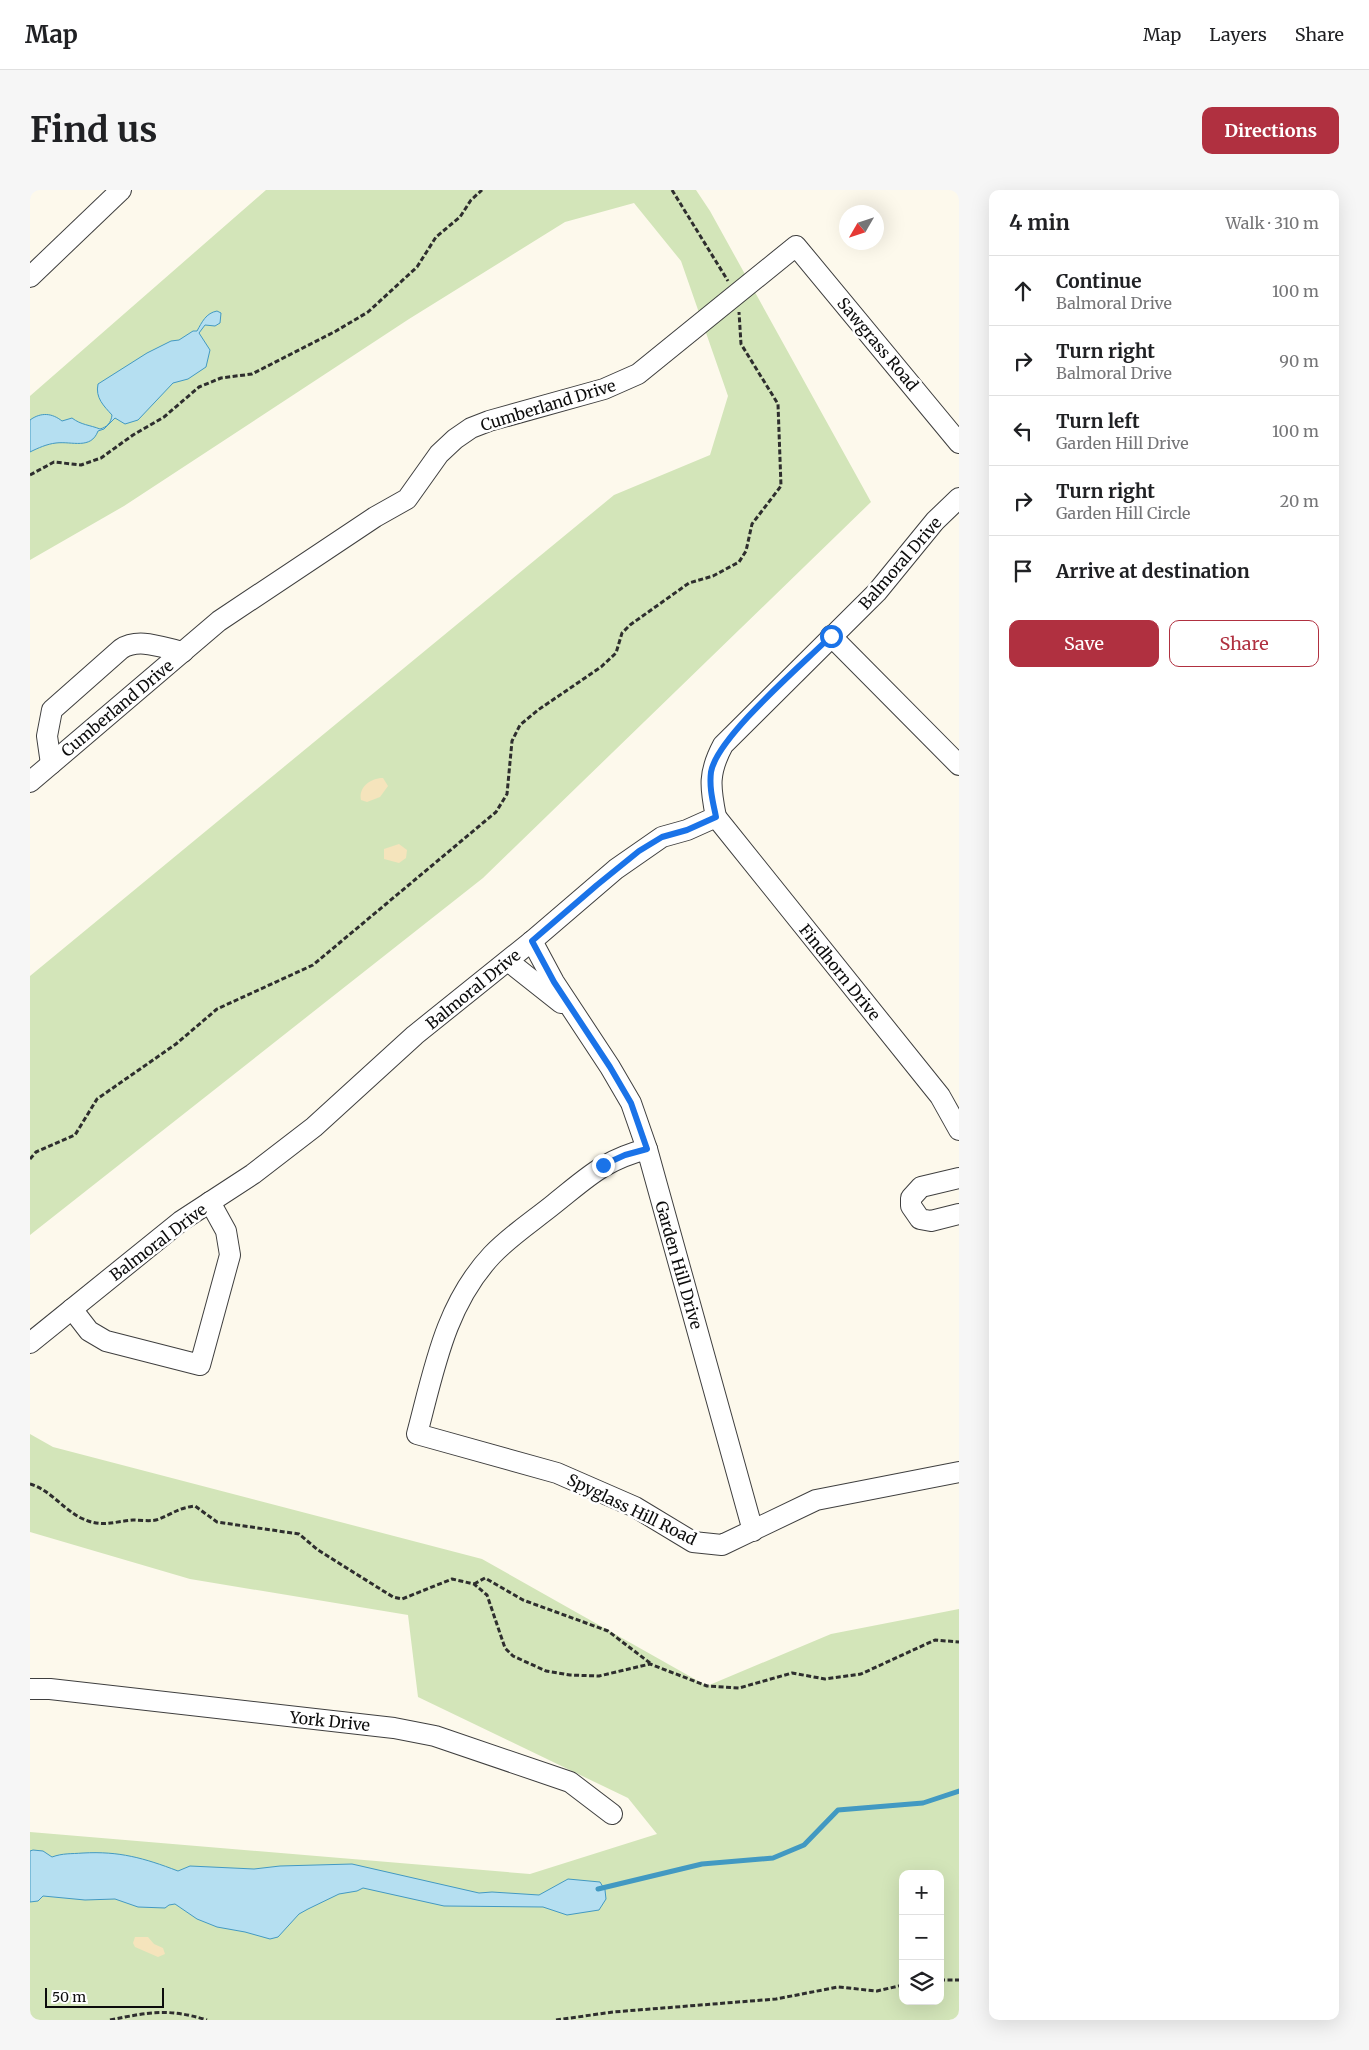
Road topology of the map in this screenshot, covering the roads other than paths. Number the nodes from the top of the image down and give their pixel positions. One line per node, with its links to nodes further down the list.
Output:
1 (121, 190): 3 (street)
2 (796, 246): 4 (street, Sawgrass Road); 7 (street, Cumberland Drive)
3 (30, 277)
4 (959, 443)
5 (959, 498): 6 (street, Balmoral Drive)
6 (831, 636): 9 (street); 11 (street, Balmoral Drive)
7 (183, 652): 8 (street, Cumberland Drive); 8 (street, Cumberland Drive)
8 (51, 764): 10 (street, Cumberland Drive)
9 (959, 765)
10 (30, 782)
11 (716, 817): 12 (street, Balmoral Drive); 15 (street, Findhorn Drive)
12 (532, 941): 13 (street, Balmoral Drive); 14 (street, Garden Hill Drive)
13 (508, 961): 14 (street, Garden Hill Drive); 18 (street, Balmoral Drive)
14 (573, 1012): 16 (street, Garden Hill Drive)
15 (959, 1130)
16 (647, 1149): 23 (street, Garden Hill Drive); 23 (street, Spyglass Hill Road)
17 (959, 1178): 19 (street)
18 (210, 1202): 20 (street, Balmoral Drive); 20 (street)
19 (959, 1214)
20 (72, 1309): 21 (street, Balmoral Drive)
21 (30, 1343)
22 (959, 1472): 23 (street, Spyglass Hill Road)
23 (753, 1531)
24 (30, 1689): 25 (street, York Drive)
25 (612, 1814)

